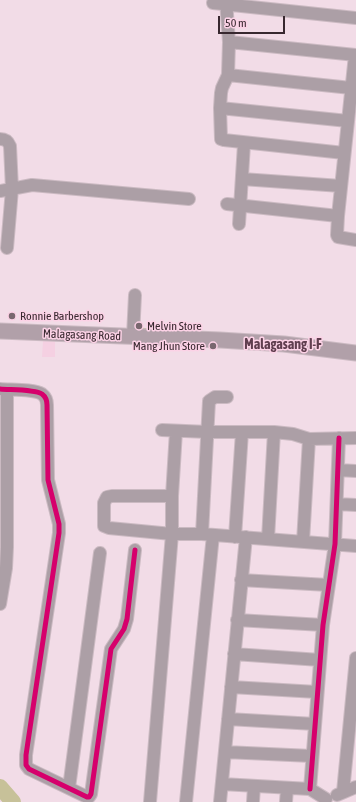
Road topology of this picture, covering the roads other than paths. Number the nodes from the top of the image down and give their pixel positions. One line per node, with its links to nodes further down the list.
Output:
1 (227, 2): 2 (street); 3 (street); 4 (street)
2 (213, 3)
3 (356, 18)
4 (229, 42): 5 (street); 6 (street)
5 (356, 55): 7 (street)
6 (228, 75): 7 (street); 8 (street)
7 (352, 88): 9 (street)
8 (220, 108): 9 (street); 11 (street)
9 (348, 121): 12 (street)
10 (0, 139): 15 (street)
11 (244, 144): 12 (street); 13 (street)
12 (344, 153): 14 (street)
13 (242, 179): 14 (street); 18 (street)
14 (341, 186): 19 (street)
15 (6, 190): 16 (street); 22 (street)
16 (189, 199)
17 (227, 204): 18 (street)
18 (240, 205): 19 (street); 20 (street)
19 (338, 216): 21 (street)
20 (239, 224)
21 (356, 240)
22 (7, 248)
23 (135, 295): 25 (street)
24 (0, 331): 25 (main road, Malagasang Road)
25 (133, 336): 26 (main road, Malagasang Road)
26 (356, 353)
27 (4, 390): 53 (street); 68 (street)
28 (227, 397): 31 (street)
29 (162, 430): 30 (street)
30 (176, 431): 31 (street); 39 (street)
31 (208, 432): 32 (street); 43 (street)
32 (242, 432): 33 (street); 44 (street)
33 (274, 432): 36 (street); 45 (street)
34 (339, 438): 35 (street); 36 (street); 37 (street)
35 (356, 438)
36 (309, 439): 46 (street)
37 (338, 470): 38 (street); 40 (street)
38 (356, 471)
39 (172, 496): 42 (street); 42 (street)
40 (337, 504): 41 (street); 47 (street)
41 (356, 505)
42 (172, 534): 43 (street); 73 (street)
43 (208, 534): 44 (street); 74 (street)
44 (240, 537): 45 (street); 51 (street)
45 (268, 539): 46 (street)
46 (303, 542): 47 (street)
47 (335, 544): 48 (street); 52 (street)
48 (356, 546)
49 (135, 550): 68 (street)
50 (100, 553): 68 (street)
51 (241, 580): 52 (street); 54 (street)
52 (328, 585): 55 (street)
53 (0, 604)
54 (237, 620): 55 (street); 56 (street)
55 (323, 625): 58 (street)
56 (234, 654): 58 (street); 59 (street)
57 (356, 658): 71 (street)
58 (320, 660): 60 (street)
59 (231, 687): 60 (street); 61 (street)
60 (317, 692): 62 (street)
61 (228, 719): 62 (street); 63 (street)
62 (315, 724): 64 (street)
63 (225, 752): 64 (street); 65 (street)
64 (312, 756): 70 (street)
65 (222, 784): 66 (street); 75 (street)
66 (254, 786): 69 (street); 76 (street)
67 (356, 787): 71 (street)
68 (69, 788)
69 (287, 788): 70 (street); 77 (street)
70 (310, 789): 72 (street)
71 (343, 792): 72 (street)
72 (326, 800)
73 (150, 802)
74 (186, 802)
75 (220, 802)
76 (252, 802)
77 (286, 802)

